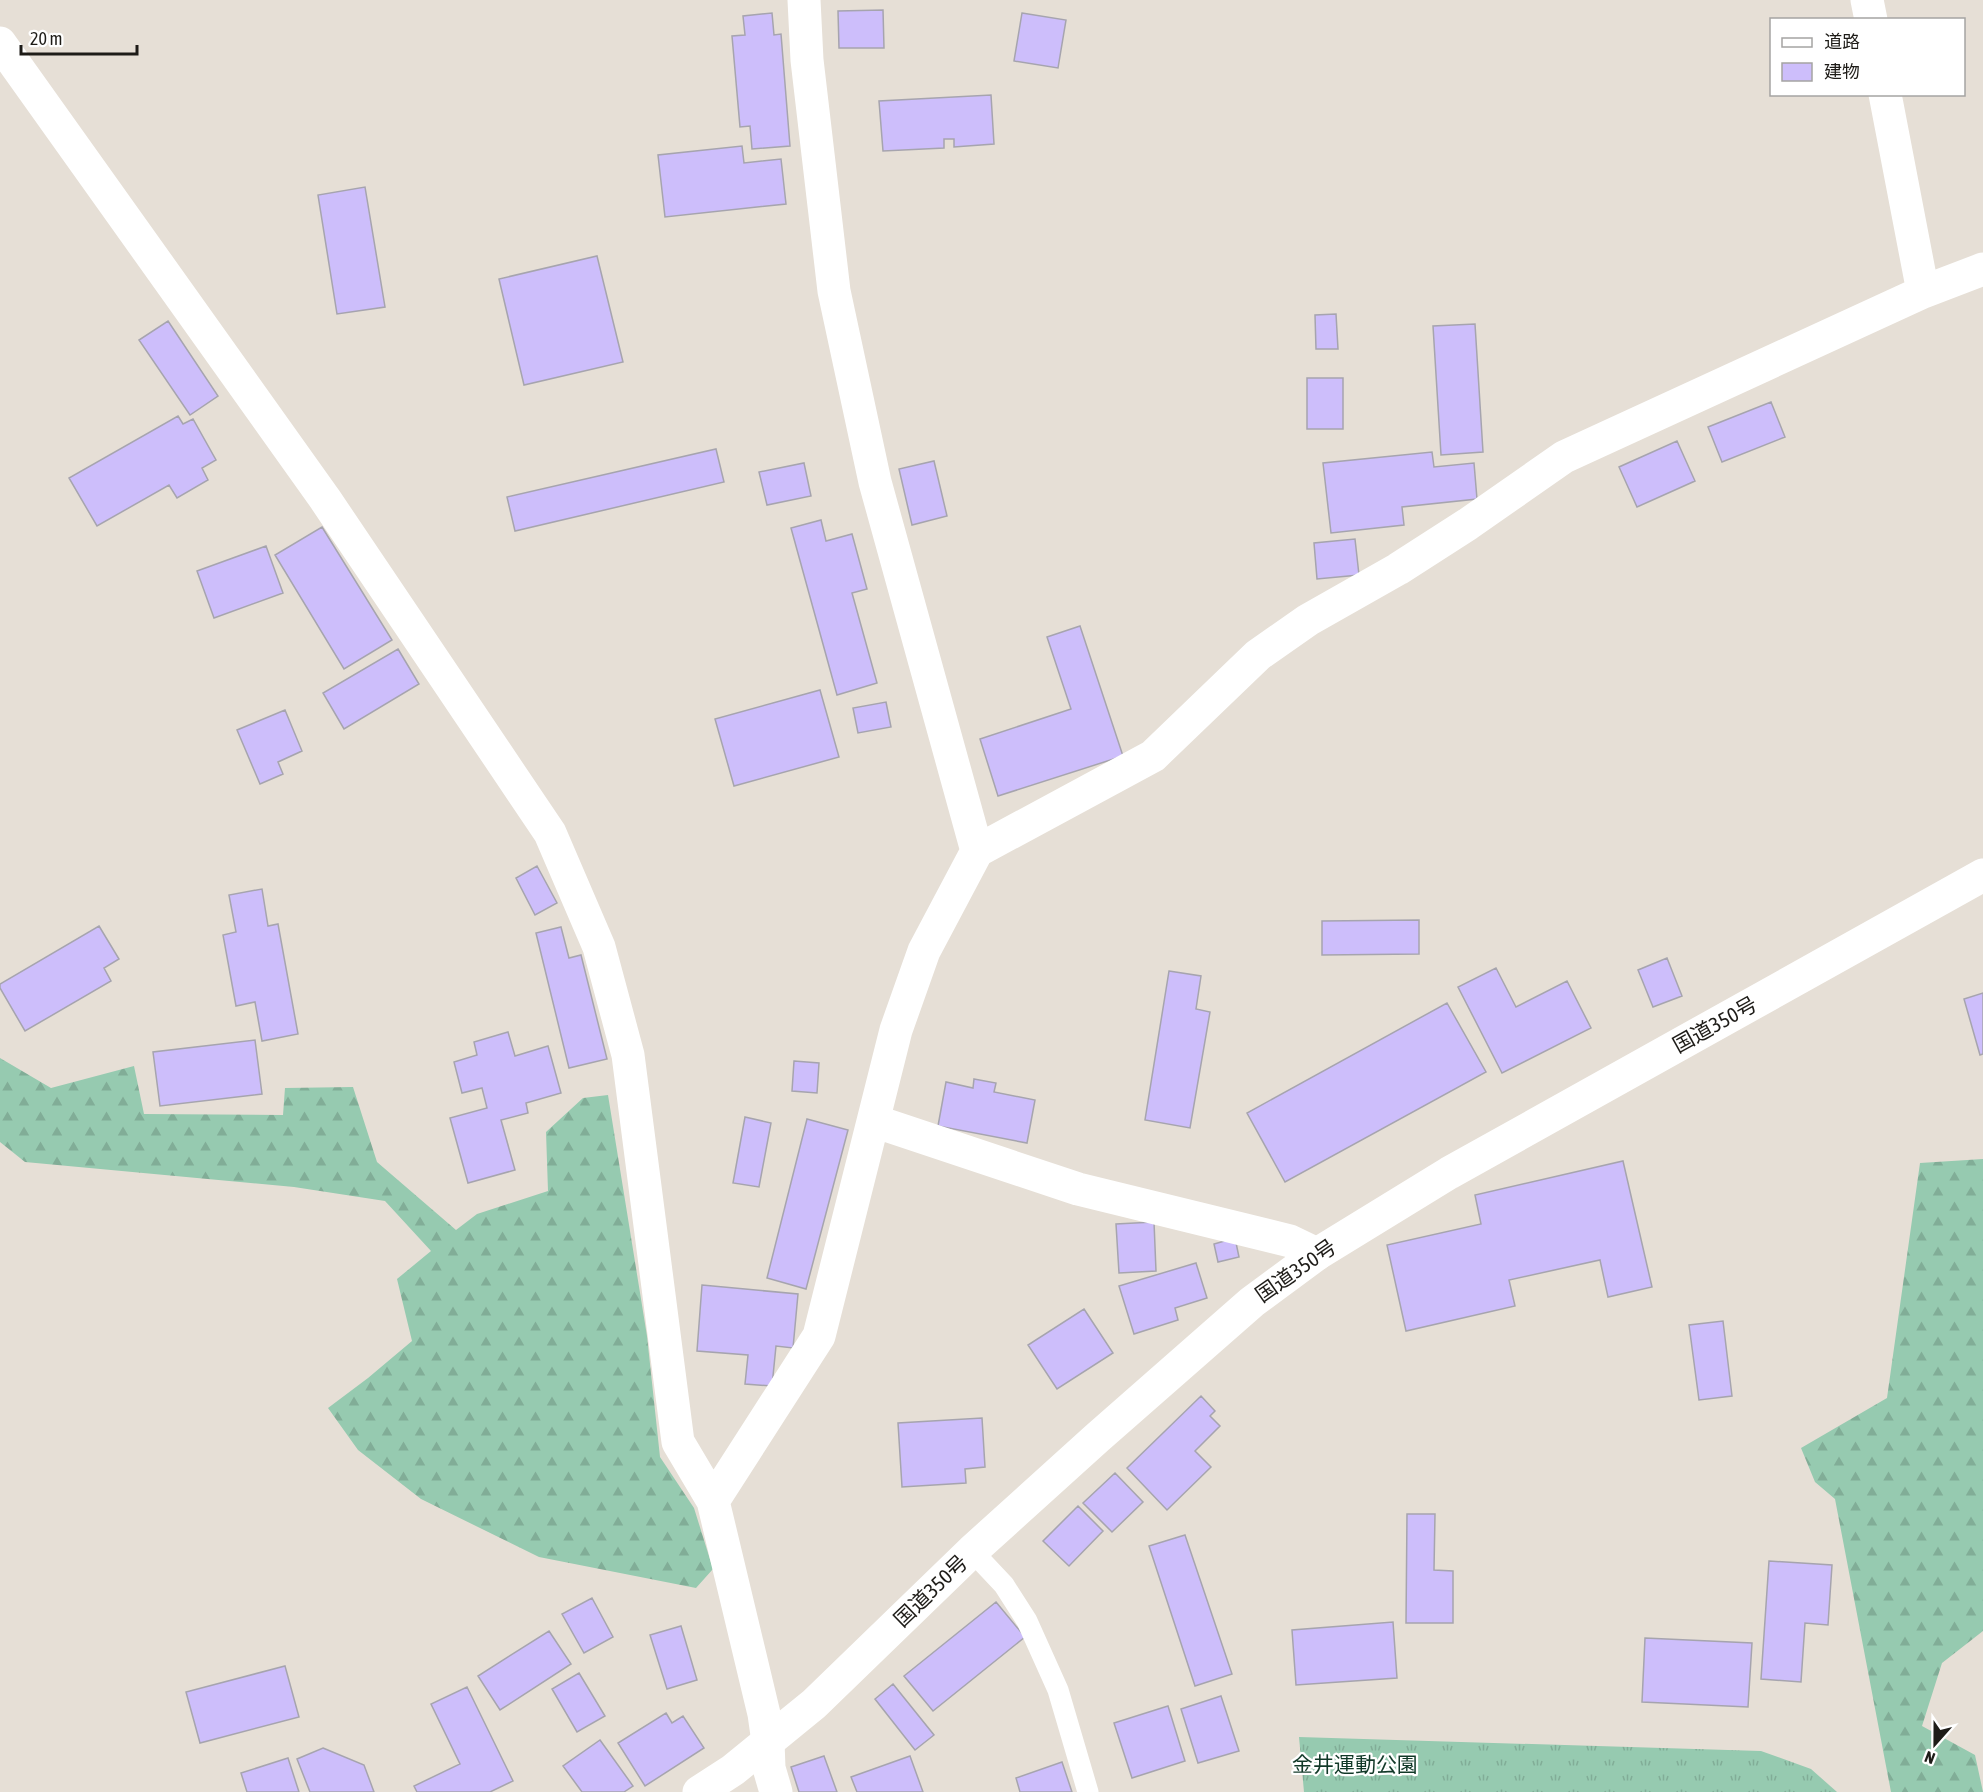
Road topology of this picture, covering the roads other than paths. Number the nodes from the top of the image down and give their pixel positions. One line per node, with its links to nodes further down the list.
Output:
1 (804, 0): 8 (main road)
2 (1867, 0): 3 (main road)
3 (1870, 18)
4 (0, 43): 12 (main road)
5 (1885, 96): 7 (main road)
6 (1983, 269): 7 (main road)
7 (1923, 292): 8 (main road)
8 (977, 851): 10 (main road)
9 (1983, 875): 11 (main road, 国道350号)
10 (874, 1121): 11 (main road); 12 (main road)
11 (1317, 1254): 13 (main road, 国道350号)
12 (713, 1501): 14 (main road)
13 (972, 1551): 14 (main road, 国道350号); 17 (lane)
14 (768, 1742): 15 (main road, 国道350号); 16 (main road)
15 (699, 1792)
16 (776, 1792)
17 (1088, 1792)

